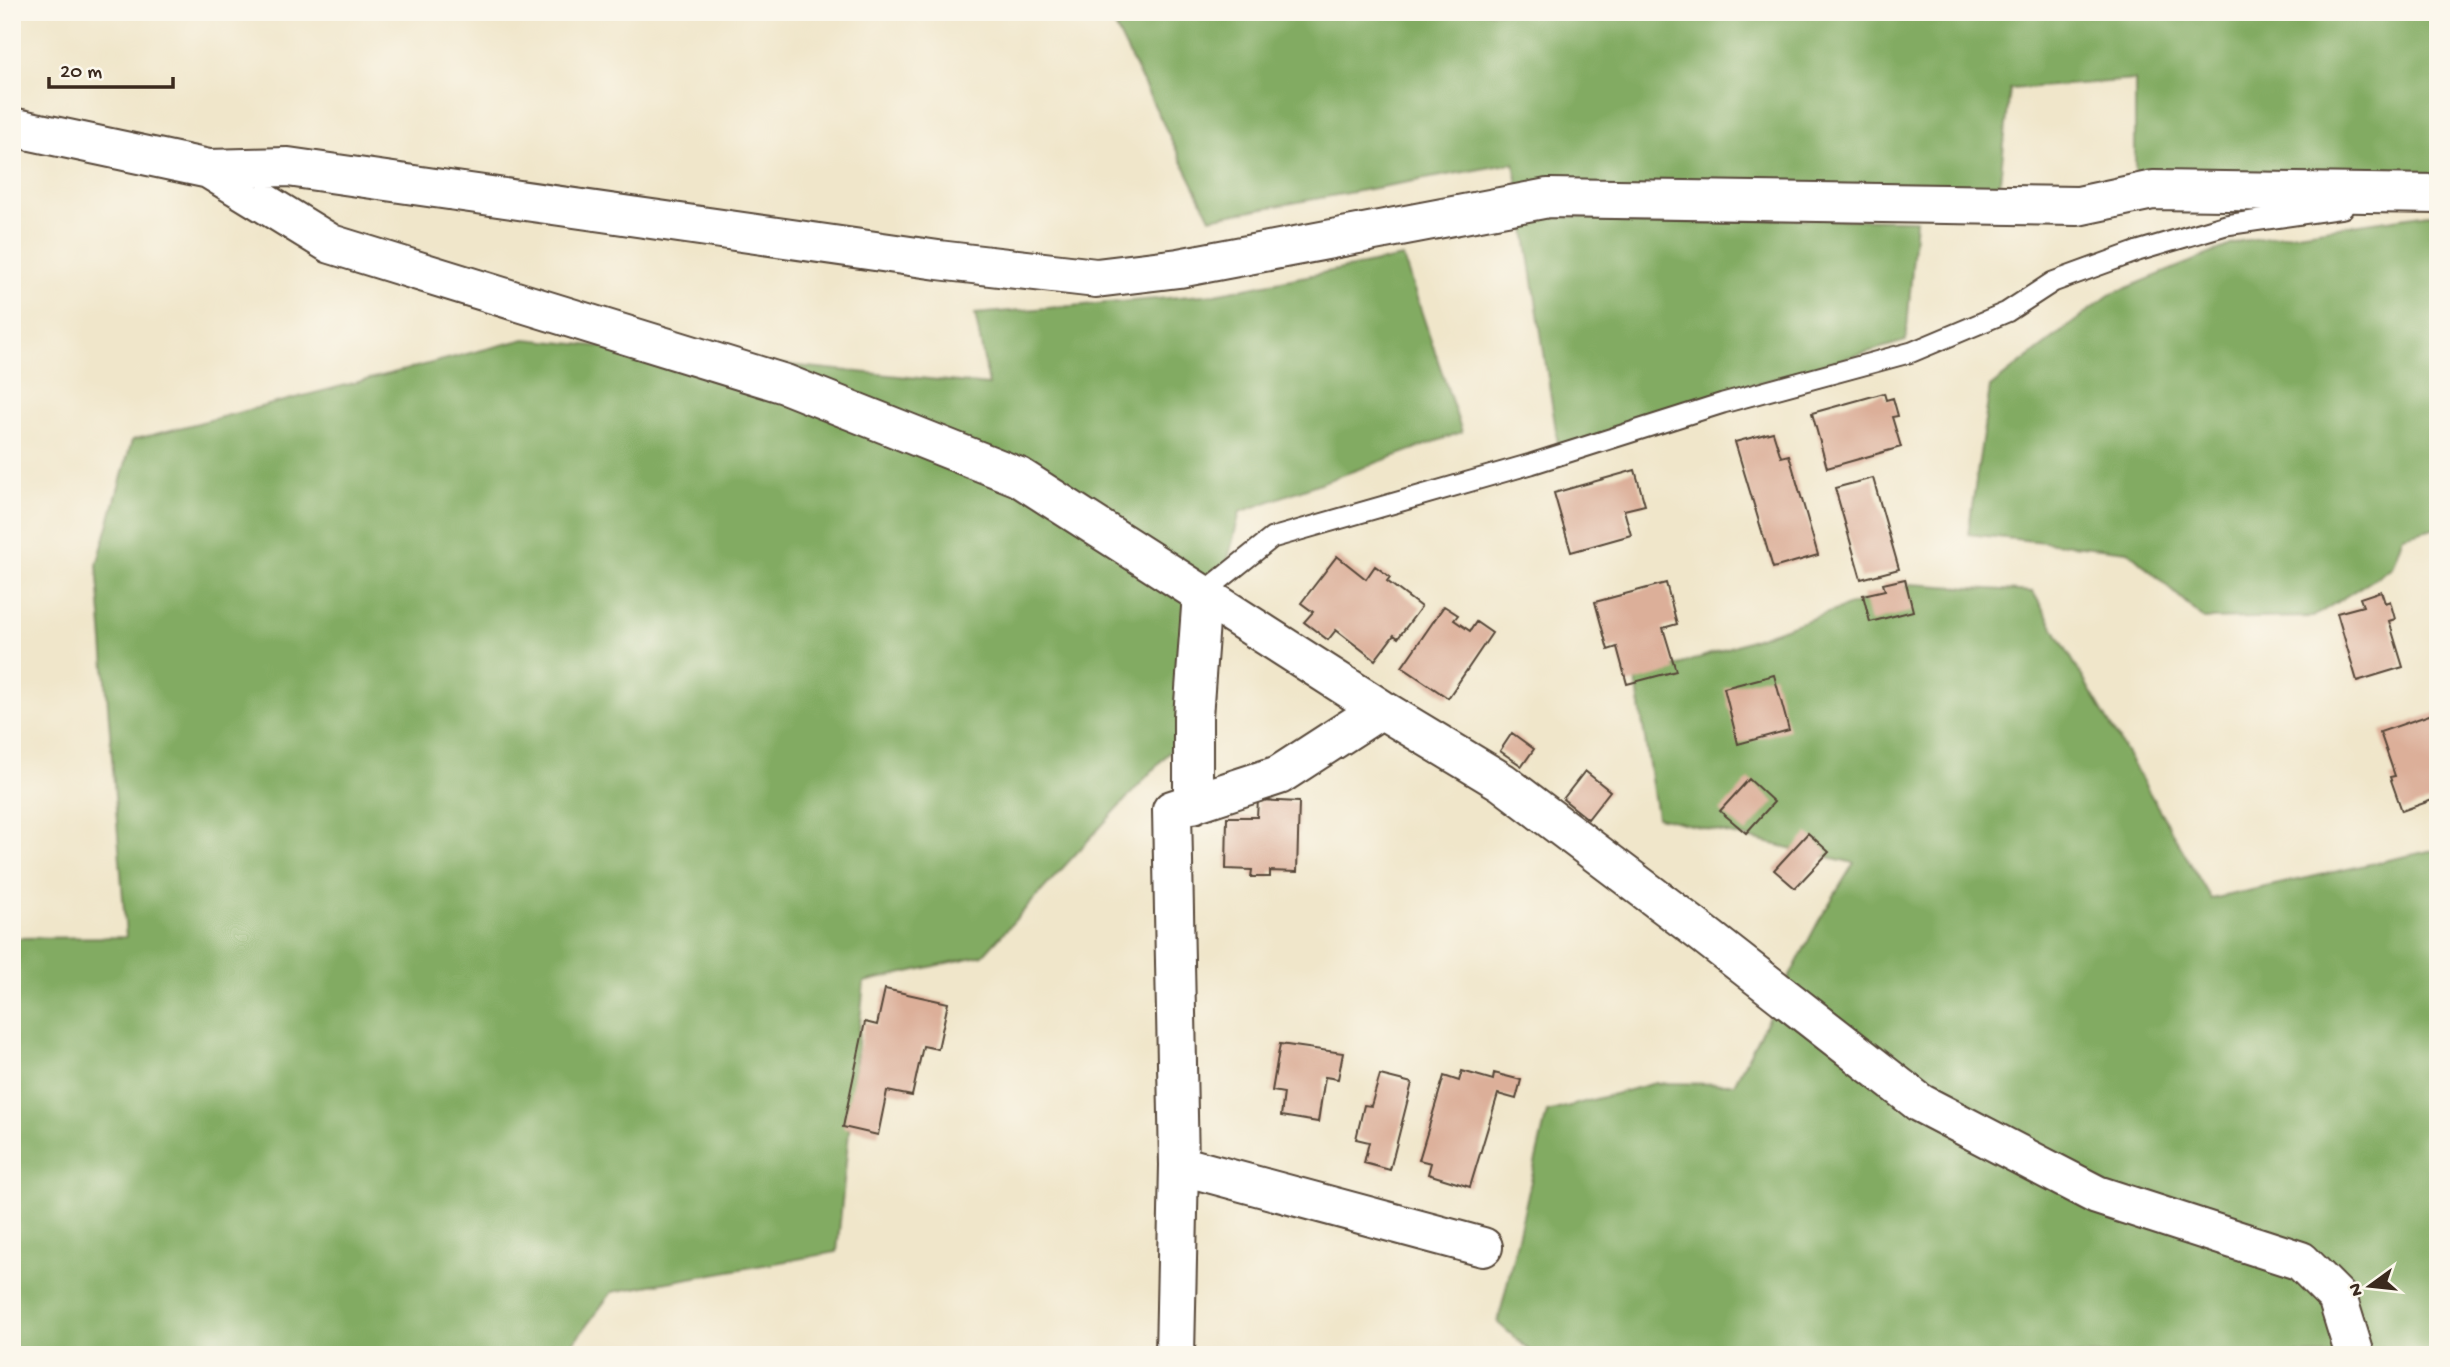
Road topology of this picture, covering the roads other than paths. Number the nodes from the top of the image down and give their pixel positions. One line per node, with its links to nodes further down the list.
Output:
1 (12, 127): 2 (street)
2 (209, 169): 3 (street); 4 (street)
3 (2438, 195): 4 (lane)
4 (1202, 594): 5 (street); 6 (street)
5 (1381, 709): 6 (street); 10 (street)
6 (1193, 804): 7 (street)
7 (1179, 1165): 8 (street); 9 (street)
8 (1483, 1247)
9 (1175, 1355)
10 (2355, 1355)

